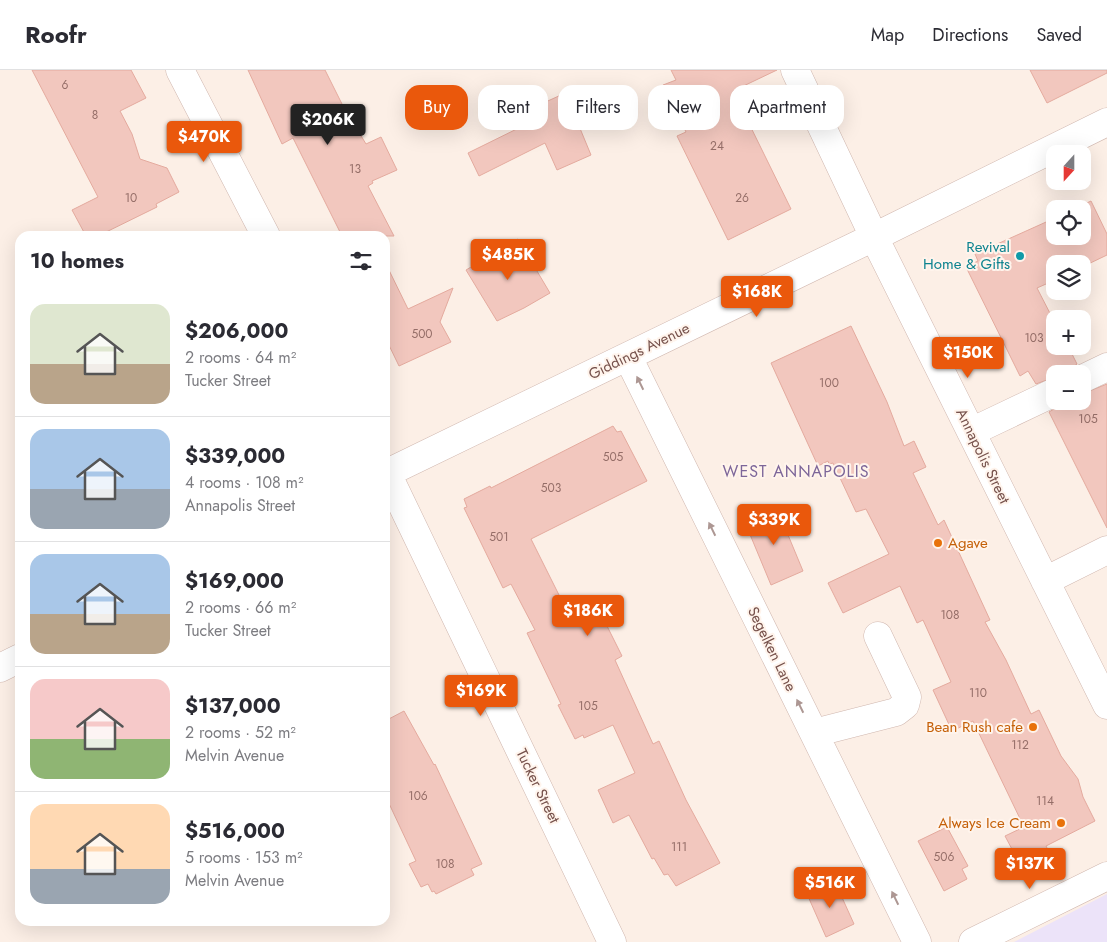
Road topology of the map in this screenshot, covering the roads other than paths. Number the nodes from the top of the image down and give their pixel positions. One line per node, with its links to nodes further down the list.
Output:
1 (180, 70): 4 (street)
2 (795, 70): 5 (street, Annapolis Street)
3 (1107, 122): 5 (street, Giddings Avenue)
4 (263, 231)
5 (874, 237): 6 (street, Giddings Avenue); 10 (street, Annapolis Street)
6 (628, 357): 11 (street, Giddings Avenue); 19 (street, Segelken Lane, one-way to 6)
7 (1107, 367): 8 (street)
8 (1091, 375)
9 (1046, 396): 10 (street)
10 (971, 432): 14 (street, Annapolis Street)
11 (390, 470)
12 (390, 480): 21 (street, Tucker Street)
13 (1107, 550): 14 (street)
14 (1045, 581): 18 (street, Annapolis Street)
15 (878, 636): 19 (street)
16 (15, 660): 17 (street)
17 (0, 668)
18 (1107, 705)
19 (814, 733): 22 (street, Segelken Lane, one-way to 19)
20 (1107, 876): 23 (street)
21 (612, 942)
22 (917, 942)
23 (973, 942)

